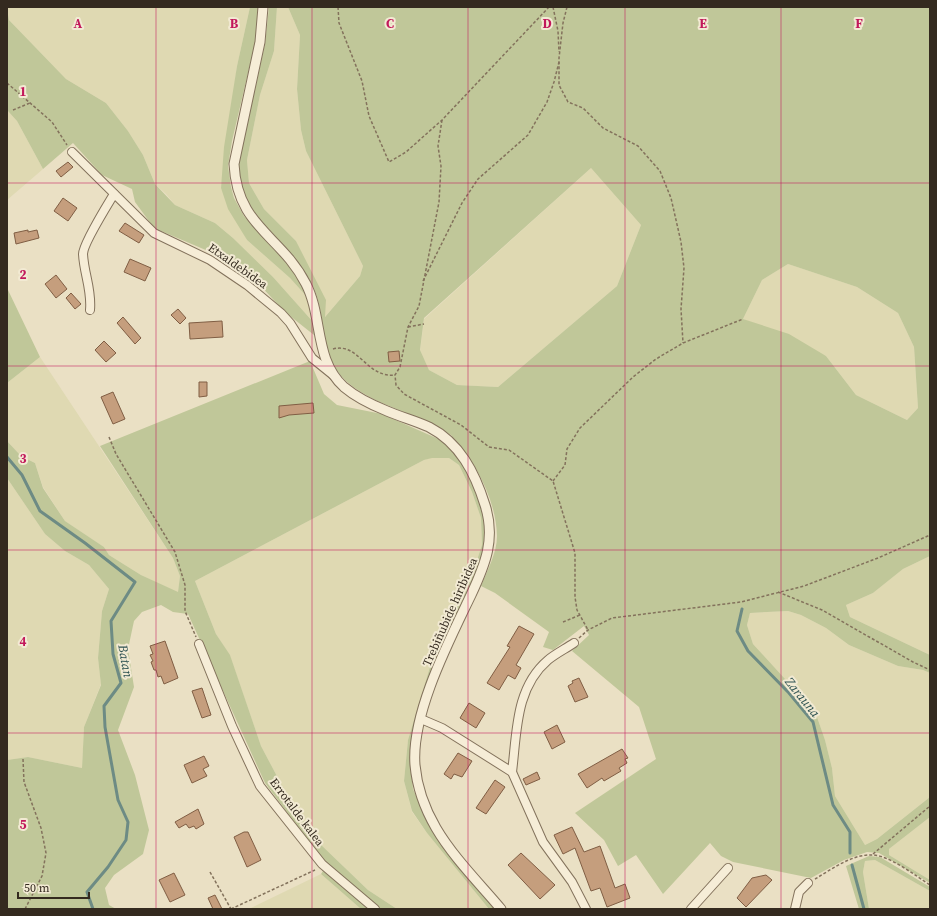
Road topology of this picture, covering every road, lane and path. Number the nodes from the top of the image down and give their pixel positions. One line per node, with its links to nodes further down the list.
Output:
1 (264, 7): 19 (street)
2 (338, 7): 10 (path)
3 (549, 7): 10 (path)
4 (553, 7): 6 (path)
5 (568, 7): 6 (path)
6 (559, 58): 13 (path); 18 (path)
7 (7, 83): 8 (path)
8 (30, 103): 9 (path); 11 (path)
9 (13, 110)
10 (442, 120): 13 (path)
11 (72, 152): 12 (street, Etxaldebidea)
12 (114, 194): 14 (street); 20 (street, Etxaldebidea)
13 (423, 283): 17 (path)
14 (90, 310)
15 (742, 319): 18 (path)
16 (424, 324): 17 (path)
17 (408, 327): 21 (path)
18 (682, 343): 23 (path)
19 (323, 352): 20 (street); 21 (path)
20 (333, 375): 32 (street, Trebiñubide hiribidea)
21 (396, 375): 23 (path)
22 (109, 436): 30 (path)
23 (553, 481): 26 (path)
24 (930, 535): 25 (path)
25 (778, 592): 28 (path); 31 (path)
26 (580, 615): 27 (path); 28 (path)
27 (564, 622)
28 (588, 630): 29 (path)
29 (574, 643): 34 (street)
30 (199, 644): 37 (street, Errotalde kalea)
31 (930, 670)
32 (421, 720): 34 (street); 45 (street, Trebiñubide hiribidea)
33 (23, 759): 42 (path)
34 (512, 772): 46 (street)
35 (930, 806): 36 (path)
36 (873, 854): 40 (path); 41 (path)
37 (322, 864): 43 (path); 44 (street, Errotalde kalea)
38 (728, 868): 47 (street)
39 (210, 872): 43 (path)
40 (808, 883): 48 (street)
41 (930, 885)
42 (25, 909)
43 (231, 909)
44 (375, 909)
45 (501, 909)
46 (586, 909)
47 (691, 909)
48 (795, 909)

